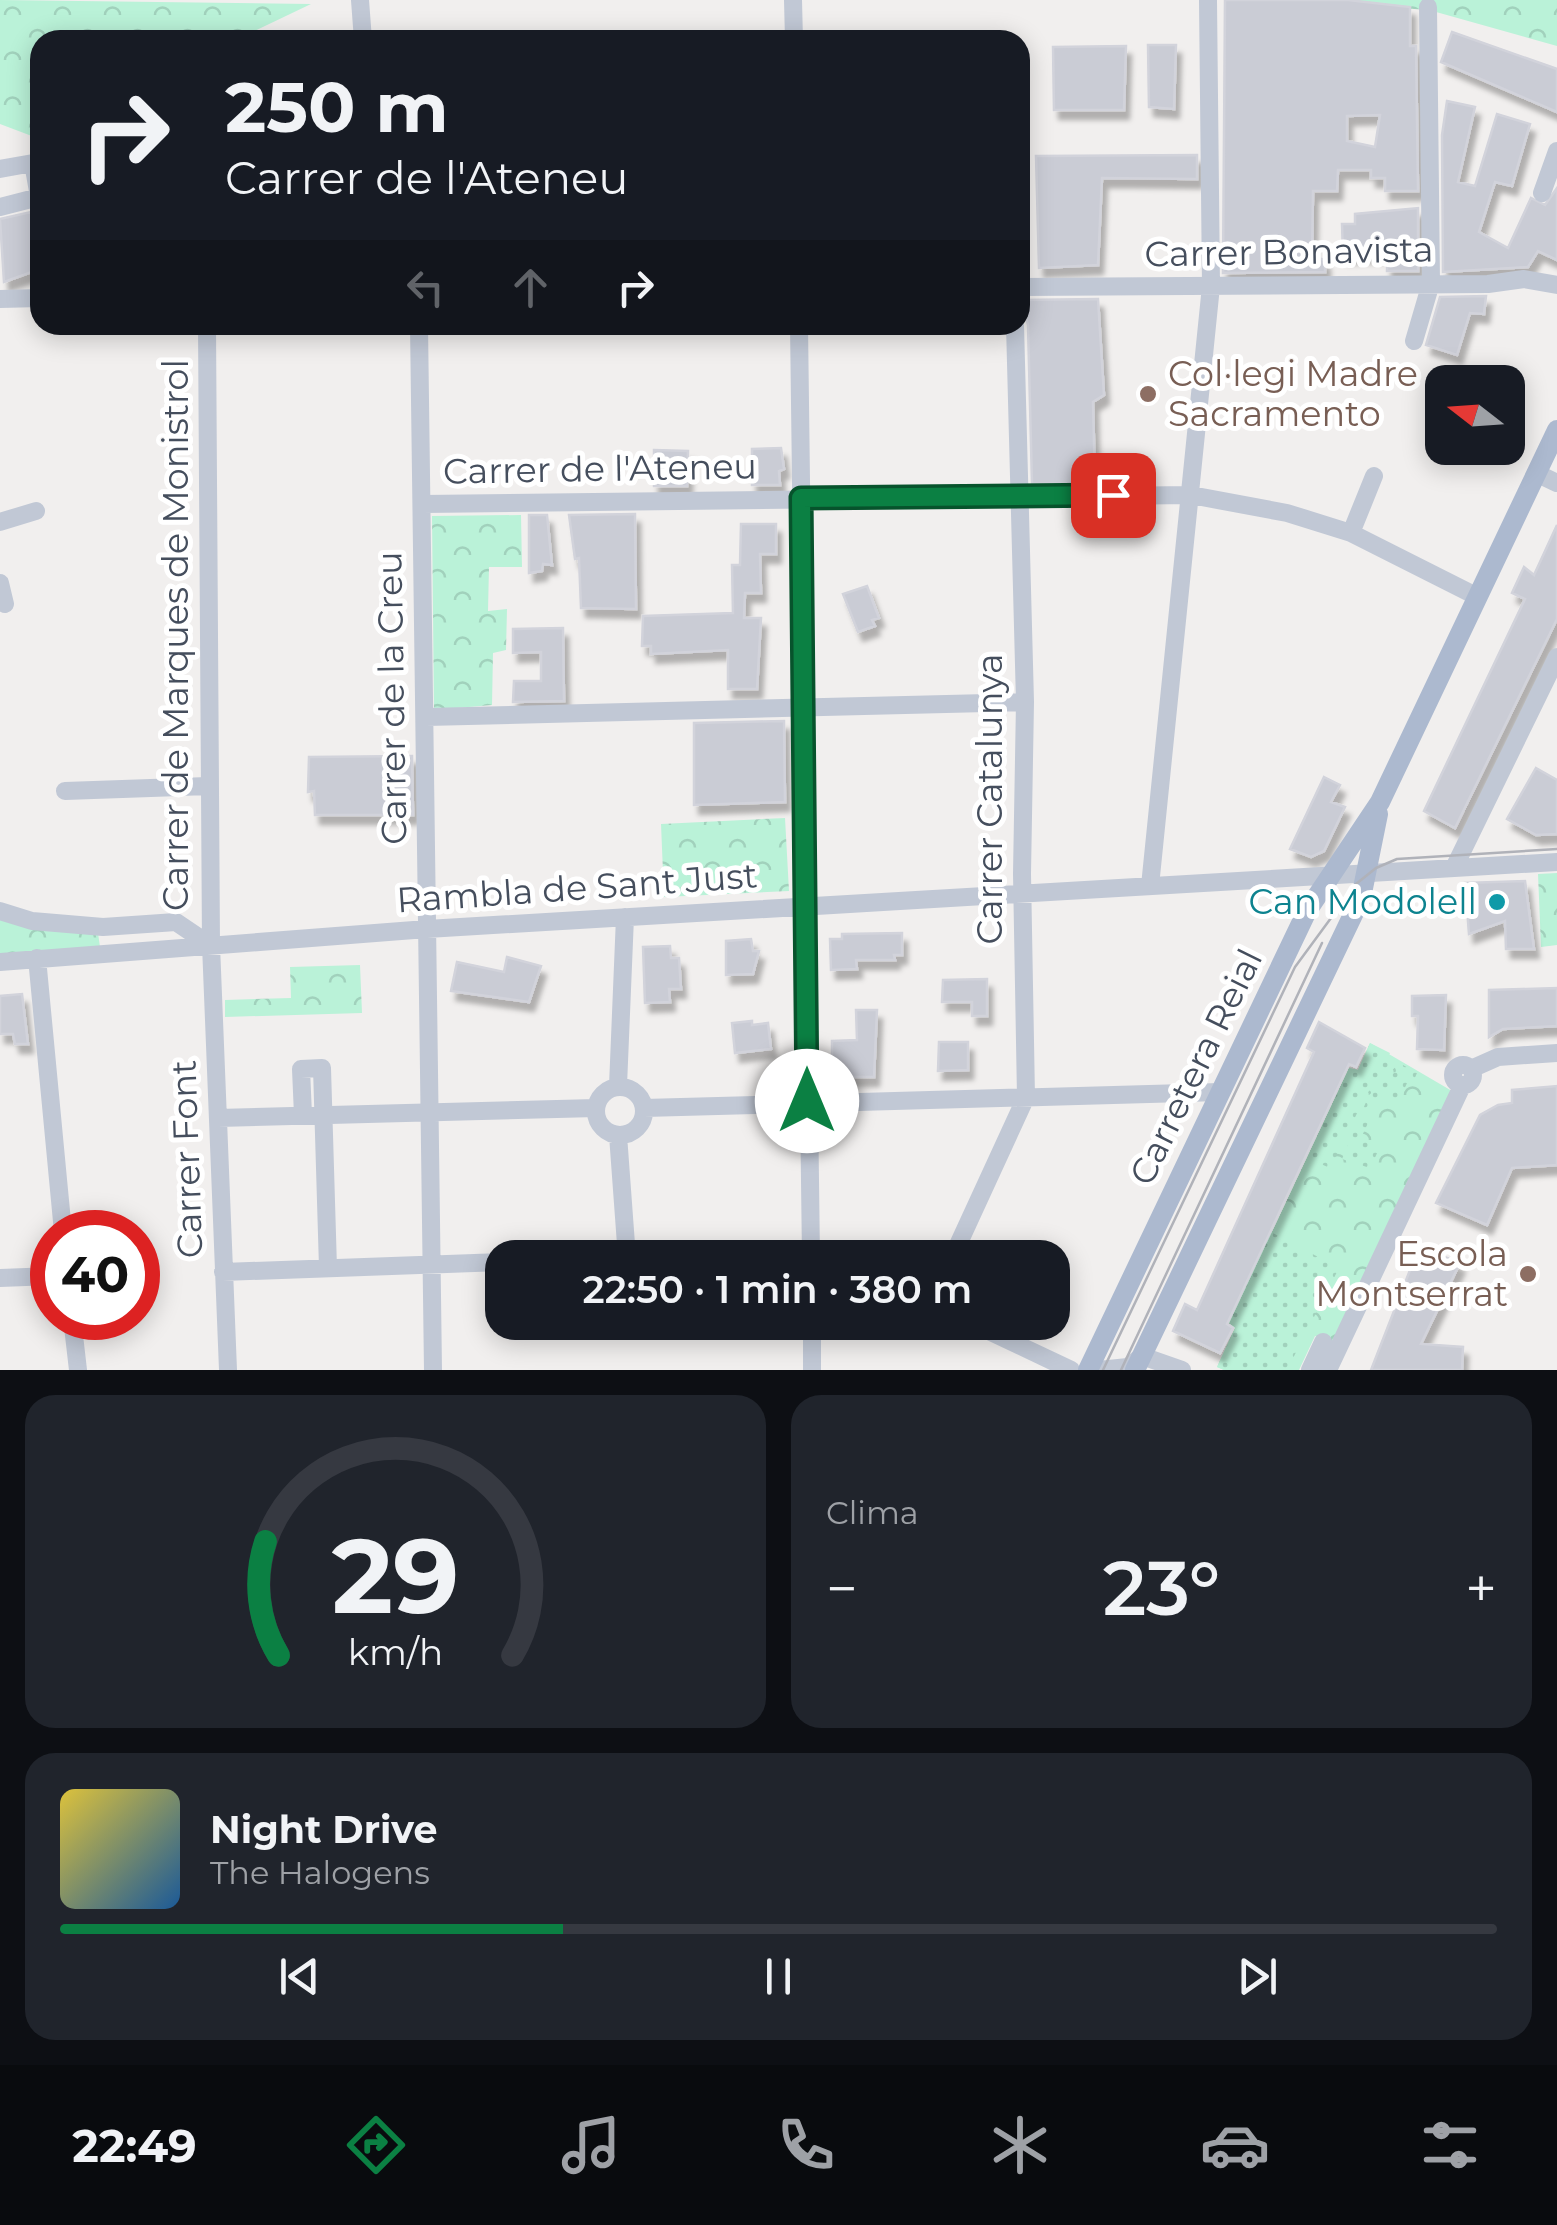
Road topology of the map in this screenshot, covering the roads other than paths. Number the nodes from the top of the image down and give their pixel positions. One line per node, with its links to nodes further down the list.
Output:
1 (360, 0): 5 (street)
2 (794, 0): 6 (street)
3 (1208, 1): 17 (street)
4 (1428, 7): 15 (street)
5 (362, 30)
6 (794, 30)
7 (30, 152): 9 (street)
8 (1556, 159): 12 (street)
9 (0, 160)
10 (30, 163): 11 (street)
11 (0, 169)
12 (1542, 193)
13 (30, 200): 14 (street)
14 (0, 206)
15 (1431, 283): 16 (street, Carrer Bonavista); 17 (street, Carrer Bonavista); 25 (street)
16 (1557, 285)
17 (1211, 286): 18 (street, Carrer Bonavista); 31 (street)
18 (1030, 287)
19 (30, 289): 20 (street)
20 (6, 298)
21 (207, 335): 44 (street, Carrer de Marques de Monistrol)
22 (420, 335): 33 (street, Carrer de la Creu)
23 (799, 335): 32 (street)
24 (1015, 335): 30 (street, Carrer Catalunya)
25 (1414, 340)
26 (1557, 430): 27 (main road, Carretera Reial)
27 (1536, 473): 29 (street); 38 (main road, Carretera Reial)
28 (1374, 476): 36 (street)
29 (1557, 483)
30 (1016, 494): 31 (street, Carrer de l'Ateneu); 32 (street, Carrer de l'Ateneu); 41 (street, Carrer Catalunya)
31 (1191, 495): 36 (street, Carrer de l'Ateneu); 51 (street)
32 (801, 498): 33 (street, Carrer de l'Ateneu); 42 (street)
33 (423, 504): 43 (street, Carrer de la Creu)
34 (36, 511): 35 (street)
35 (0, 522)
36 (1350, 533): 38 (street, Carrer de l'Ateneu)
37 (0, 583): 39 (street)
38 (1478, 596): 46 (main road, Carretera Reial)
39 (5, 604)
40 (1556, 660): 48 (street)
41 (1025, 702): 42 (street); 52 (street, Carrer Catalunya)
42 (804, 709): 43 (street); 53 (street)
43 (426, 716): 57 (street, Carrer de la Creu)
44 (208, 786): 45 (street); 58 (street, Carrer de Marques de Monistrol)
45 (65, 791)
46 (1380, 802): 49 (main road, Carretera Reial); 50 (main road, Carretera Reial)
47 (1557, 862): 48 (street, Rambla de Sant Just)
48 (1454, 868): 49 (street, Rambla de Sant Just)
49 (1366, 874): 50 (street, Rambla de Sant Just); 88 (main road, Carretera Reial)
50 (1330, 875): 51 (street, Rambla de Sant Just); 64 (main road, Carretera Reial)
51 (1150, 886): 52 (street, Rambla de Sant Just)
52 (1022, 894): 53 (street, Rambla de Sant Just); 65 (street, Carrer Catalunya)
53 (807, 906): 55 (street, Rambla de Sant Just); 66 (street)
54 (0, 911): 56 (street)
55 (624, 917): 57 (street, Rambla de Sant Just); 63 (street)
56 (104, 926): 58 (street); 59 (street)
57 (428, 929): 58 (street, Rambla de Sant Just); 69 (street, Carrer de la Creu)
58 (211, 945): 59 (street, Rambla de Sant Just); 72 (street, Carrer Font)
59 (116, 952): 60 (street, Rambla de Sant Just)
60 (37, 958): 61 (street, Rambla de Sant Just); 74 (street)
61 (4, 962)
62 (1557, 1054): 98 (street)
63 (618, 1086): 67 (street); 68 (street)
64 (1220, 1092): 65 (street); 94 (main road, Carretera Reial)
65 (1026, 1097): 66 (street); 77 (street, Carrer Catalunya)
66 (807, 1101): 68 (street); 76 (street)
67 (596, 1108): 69 (street); 73 (street)
68 (644, 1108): 73 (street)
69 (429, 1110): 71 (street); 79 (street, Carrer de la Creu)
70 (303, 1114): 71 (street); 71 (street); 72 (street)
71 (323, 1114): 80 (street)
72 (218, 1118): 81 (street, Carrer Font)
73 (618, 1136): 75 (street)
74 (60, 1210)
75 (627, 1240)
76 (812, 1240)
77 (960, 1240)
78 (485, 1262): 79 (street)
79 (432, 1264): 80 (street); 91 (street, Carrer de la Creu)
80 (328, 1268): 81 (street)
81 (224, 1272): 90 (street, Carrer Font)
82 (30, 1277): 83 (street)
83 (0, 1278)
84 (75, 1340): 89 (street)
85 (812, 1340): 92 (street)
86 (1008, 1340): 93 (street)
87 (1323, 1342): 97 (street)
88 (1139, 1363): 95 (street); 96 (street)
89 (78, 1370)
90 (228, 1370)
91 (432, 1370)
92 (812, 1370)
93 (1071, 1370)
94 (1088, 1370)
95 (1099, 1370)
96 (1182, 1370)
97 (1310, 1370)
98 (1328, 1370)

